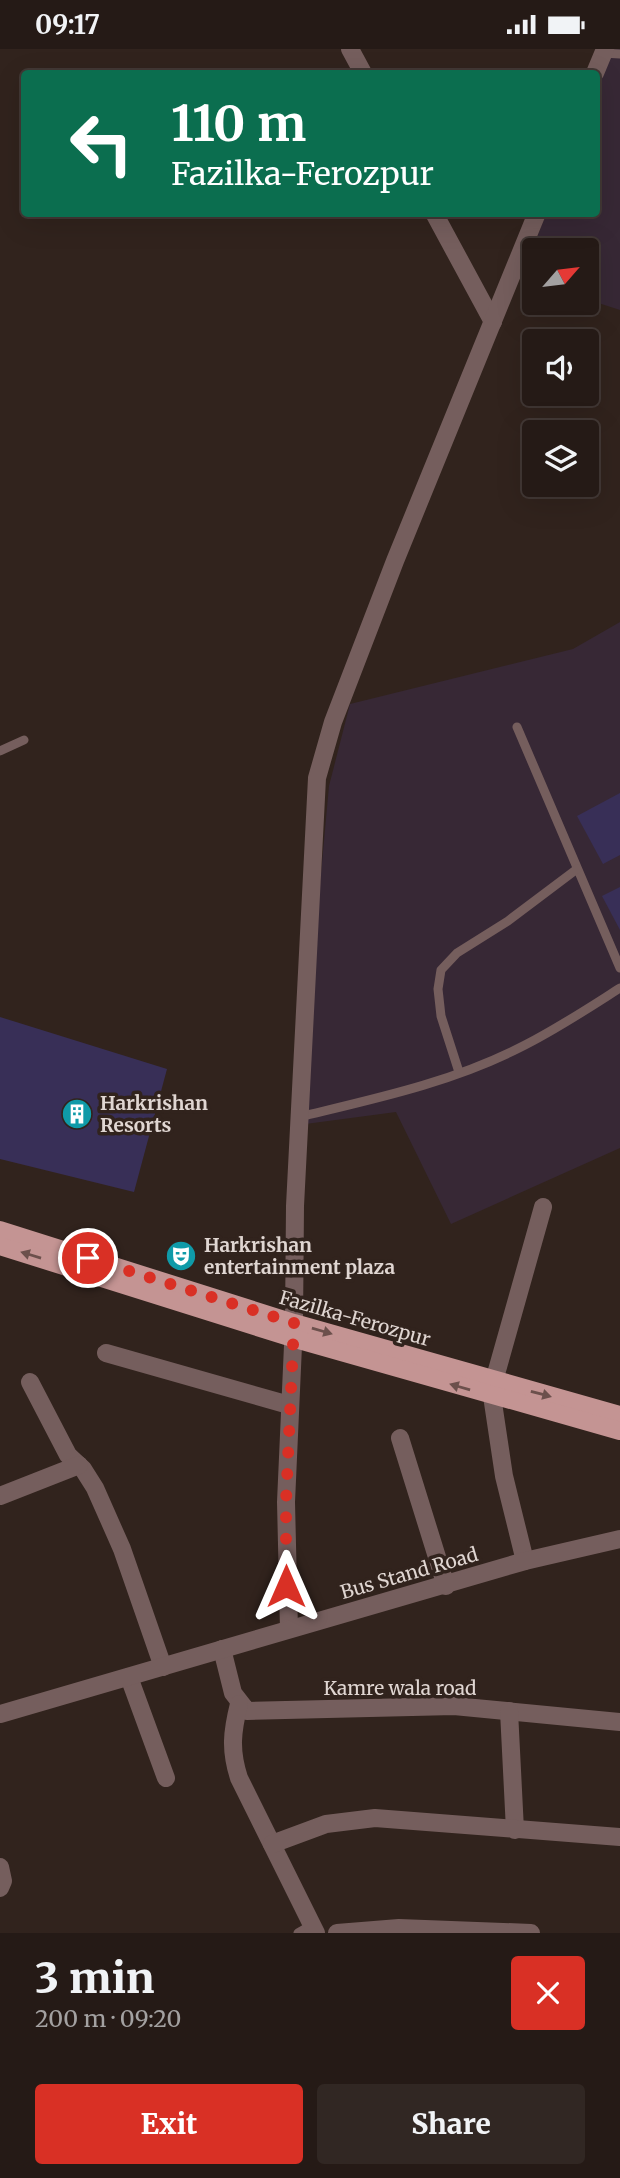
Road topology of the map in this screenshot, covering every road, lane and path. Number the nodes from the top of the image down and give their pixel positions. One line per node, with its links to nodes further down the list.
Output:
1 (350, 49): 3 (street)
2 (609, 52): 4 (street)
3 (361, 70)
4 (597, 70)
5 (436, 217): 7 (street)
6 (535, 217): 7 (street)
7 (493, 322): 15 (street)
8 (517, 727): 11 (lane)
9 (24, 740): 10 (lane)
10 (0, 751)
11 (577, 869): 12 (lane); 14 (lane)
12 (620, 968)
13 (620, 988): 14 (lane)
14 (459, 1072): 15 (lane)
15 (299, 1118): 19 (street)
16 (543, 1207): 22 (street)
17 (0, 1230): 19 (main road, Fazilka-Ferozpur)
18 (0, 1246): 19 (main road, Fazilka-Ferozpur, one-way to 18)
19 (293, 1330): 22 (main road, Fazilka-Ferozpur); 23 (street)
20 (106, 1353): 23 (street)
21 (30, 1382): 27 (street)
22 (493, 1388): 24 (main road, Fazilka-Ferozpur, one-way to 24); 25 (main road, Fazilka-Ferozpur); 30 (street)
23 (289, 1405): 32 (street)
24 (620, 1415)
25 (620, 1431)
26 (400, 1439): 31 (street)
27 (79, 1465): 28 (street); 34 (street)
28 (0, 1496)
29 (620, 1539): 30 (street, Bus Stand Road)
30 (525, 1561): 31 (street, Bus Stand Road)
31 (446, 1586): 32 (street, Bus Stand Road)
32 (289, 1629): 33 (street, Bus Stand Road)
33 (222, 1649): 34 (street, Bus Stand Road); 36 (street)
34 (163, 1667): 35 (street, Bus Stand Road)
35 (129, 1677): 38 (street, Bus Stand Road); 40 (street)
36 (239, 1704): 37 (street, Kamre wala road); 43 (street)
37 (509, 1711): 39 (street, Kamre wala road); 41 (street)
38 (5, 1713)
39 (620, 1723)
40 (166, 1778)
41 (515, 1830): 42 (street); 43 (street)
42 (620, 1837)
43 (272, 1844): 46 (street)
44 (0, 1867): 45 (street)
45 (0, 1888)
46 (308, 1930)
47 (337, 1933): 48 (street)
48 (531, 1933)

